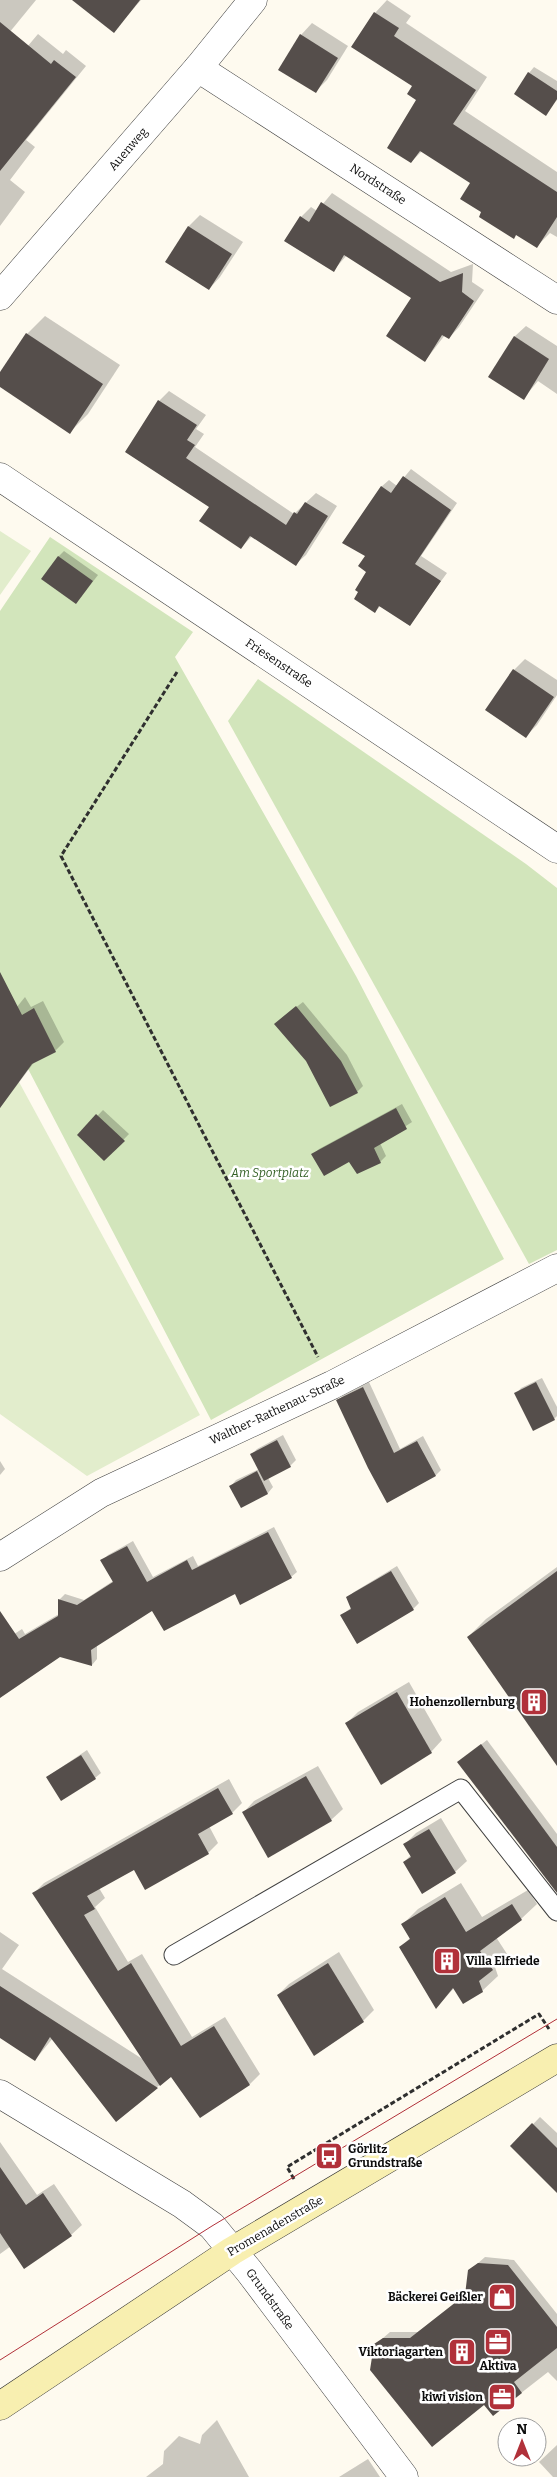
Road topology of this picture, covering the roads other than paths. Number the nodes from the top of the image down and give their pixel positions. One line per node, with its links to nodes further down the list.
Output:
1 (253, 0): 2 (street, Auenweg)
2 (198, 68): 3 (street, Auenweg); 4 (street, Nordstraße)
3 (0, 296)
4 (557, 300)
5 (0, 477): 6 (street, Friesenstraße)
6 (557, 849)
7 (557, 1268): 8 (street, Walther-Rathenau-Straße)
8 (0, 1558)
9 (557, 1910): 10 (lane)
10 (174, 1955)
11 (554, 2045): 13 (main road, Promenadenstraße)
12 (0, 2094): 13 (street, Grundstraße)
13 (232, 2250): 14 (main road, Promenadenstraße); 15 (street, Grundstraße)
14 (0, 2406)
15 (404, 2477)

